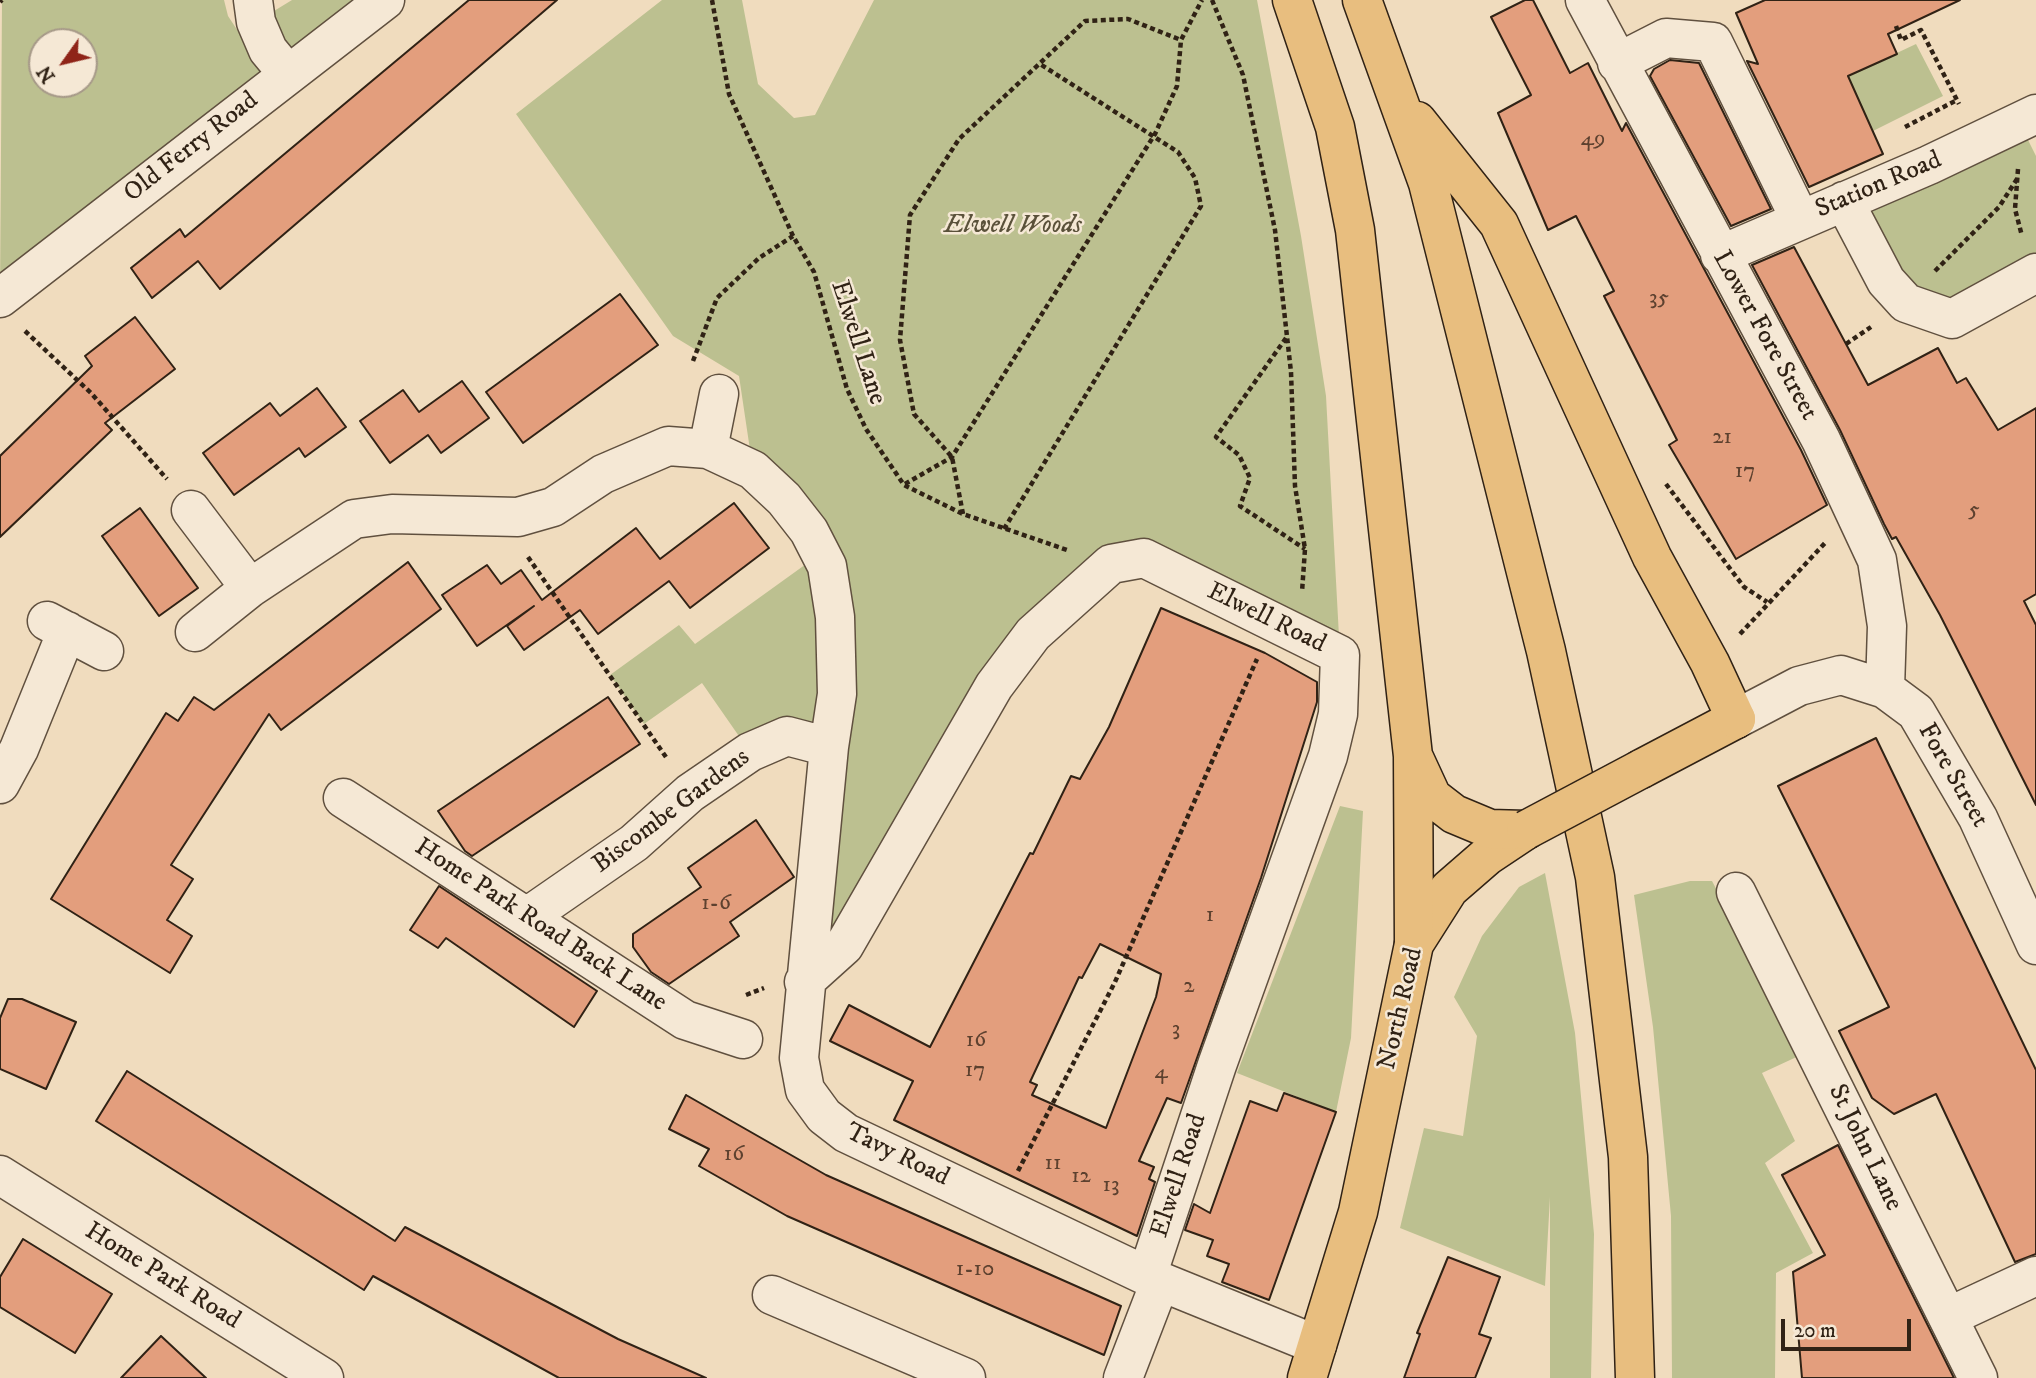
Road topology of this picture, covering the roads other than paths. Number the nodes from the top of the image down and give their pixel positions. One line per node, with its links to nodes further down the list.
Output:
1 (253, 0): 7 (street)
2 (386, 0): 7 (street, Old Ferry Road)
3 (1292, 0): 24 (main road)
4 (1362, 0): 8 (main road)
5 (1585, 0): 6 (street, Lower Fore Street)
6 (1617, 63): 11 (street); 12 (street, Lower Fore Street)
7 (287, 73): 14 (street, Old Ferry Road)
8 (1400, 100): 22 (main road); 43 (main road)
9 (2027, 118): 10 (street, Station Road)
10 (1844, 201): 11 (street, Station Road); 13 (street)
11 (1800, 219): 12 (street, Station Road)
12 (1720, 255): 21 (street, Lower Fore Street)
13 (2035, 274)
14 (0, 298)
15 (704, 384): 16 (street)
16 (708, 449): 18 (street); 23 (street)
17 (191, 510): 18 (street)
18 (250, 588): 19 (street)
19 (195, 632)
20 (104, 651): 25 (street)
21 (1885, 689): 22 (street, Fore Street); 31 (street, Fore Street)
22 (1736, 719): 27 (main road, North Road, bridge)
23 (829, 747): 29 (street, Biscombe Gardens); 32 (street, Tavy Road)
24 (1413, 756): 27 (main road); 30 (main road)
25 (0, 785)
26 (343, 797): 29 (street, Home Park Road Back Lane)
27 (1526, 830): 30 (main road, North Road)
28 (1737, 892): 38 (street, St John Lane)
29 (527, 916): 33 (street, Home Park Road Back Lane)
30 (1414, 944): 39 (main road, North Road)
31 (2036, 945)
32 (804, 982): 36 (street, Tavy Road); 36 (street, Elwell Road)
33 (743, 1039)
34 (0, 1175): 40 (street, Home Park Road)
35 (2036, 1276): 38 (street)
36 (1154, 1279): 39 (street, Tavy Road); 42 (street)
37 (772, 1295): 41 (street)
38 (1948, 1317): 44 (street, St John Lane)
39 (1312, 1362)
40 (324, 1378)
41 (966, 1378)
42 (1123, 1378)
43 (1635, 1378)
44 (1978, 1378)

